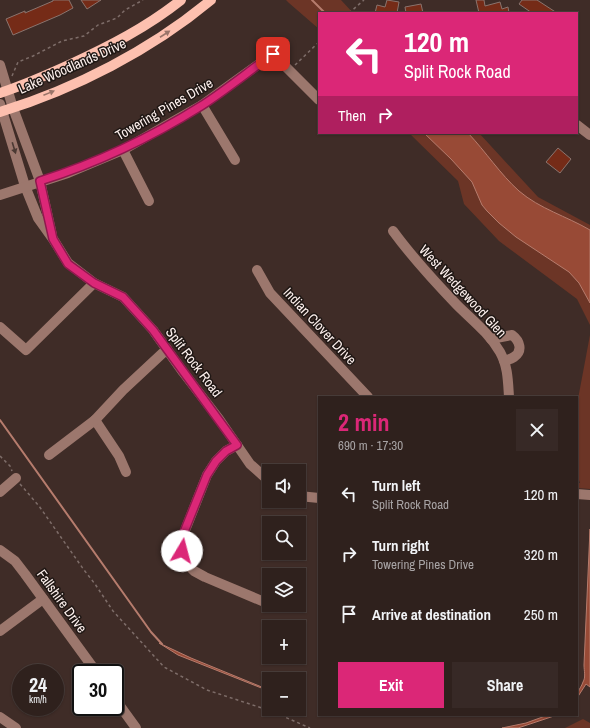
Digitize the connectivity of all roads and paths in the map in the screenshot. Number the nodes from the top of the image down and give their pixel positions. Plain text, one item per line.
1 (143, 0) edge
2 (181, 0) edge
3 (211, 0) edge
4 (364, 0) edge
5 (350, 12) edge
6 (318, 43) edge
7 (0, 65) edge
8 (290, 70) junction
9 (5, 88) edge
10 (318, 99) edge
11 (202, 105) junction
12 (13, 108) junction
13 (1, 109) edge
14 (578, 126) edge
15 (590, 135) edge
16 (123, 150) junction
17 (235, 160) dead end
18 (40, 181) junction
19 (25, 186) junction
20 (0, 195) edge
21 (149, 201) dead end
22 (393, 230) dead end
23 (53, 239) junction
24 (257, 270) dead end
25 (94, 283) junction
26 (0, 327) edge
27 (491, 339) junction
28 (166, 349) junction
29 (504, 361) junction
30 (367, 396) edge
31 (509, 396) edge
32 (95, 420) junction
33 (237, 445) junction
34 (0, 456) edge
35 (49, 456) dead end
36 (126, 472) dead end
37 (262, 475) edge
38 (16, 478) junction
39 (0, 492) edge
40 (578, 494) edge
41 (590, 495) edge
42 (306, 497) edge
43 (318, 498) edge
44 (0, 550) edge
45 (44, 599) junction
46 (262, 602) edge
47 (0, 631) edge
48 (91, 664) edge
49 (124, 711) edge
50 (0, 717) edge
51 (16, 728) edge
52 (136, 728) edge
53 (310, 728) edge

1 - 9 path
2 - 9 main road, Lake Woodlands Drive
12 -> 3 main road, Lake Woodlands Drive
4 - 5 path
6 - 8 path
7 - 9 street, Split Rock Road
8 - 10 street, Towering Pines Drive
8 - 11 street, Towering Pines Drive
9 - 12 street, Split Rock Road
11 - 16 street, Towering Pines Drive
11 - 17 street
12 - 13 main road, Lake Woodlands Drive
12 - 18 street, Split Rock Road
13 -> 19 street, Split Rock Road
14 - 15 street
16 - 18 street, Towering Pines Drive
16 - 21 street
18 - 19 street, Towering Pines Drive
18 - 23 street, Split Rock Road
19 - 20 street, Towering Pines Drive
19 - 23 street, Split Rock Road
22 - 27 street, West Wedgewood Glen
23 - 25 street, Split Rock Road
24 - 30 street, Indian Clover Drive
25 - 26 street
25 - 28 street, Split Rock Road
27 - 29 street, West Wedgewood Glen
27 - 29 street
28 - 32 street
28 - 33 street, Split Rock Road
29 - 31 street, West Wedgewood Glen
32 - 35 street
32 - 36 street
33 - 37 street, Split Rock Road
33 - 46 street
34 - 38 path
38 - 39 street
38 - 53 path
40 - 41 street
42 - 43 street
44 - 45 street, Fallshire Drive
45 - 47 street
45 - 48 street, Fallshire Drive
49 - 52 street
50 - 51 street

